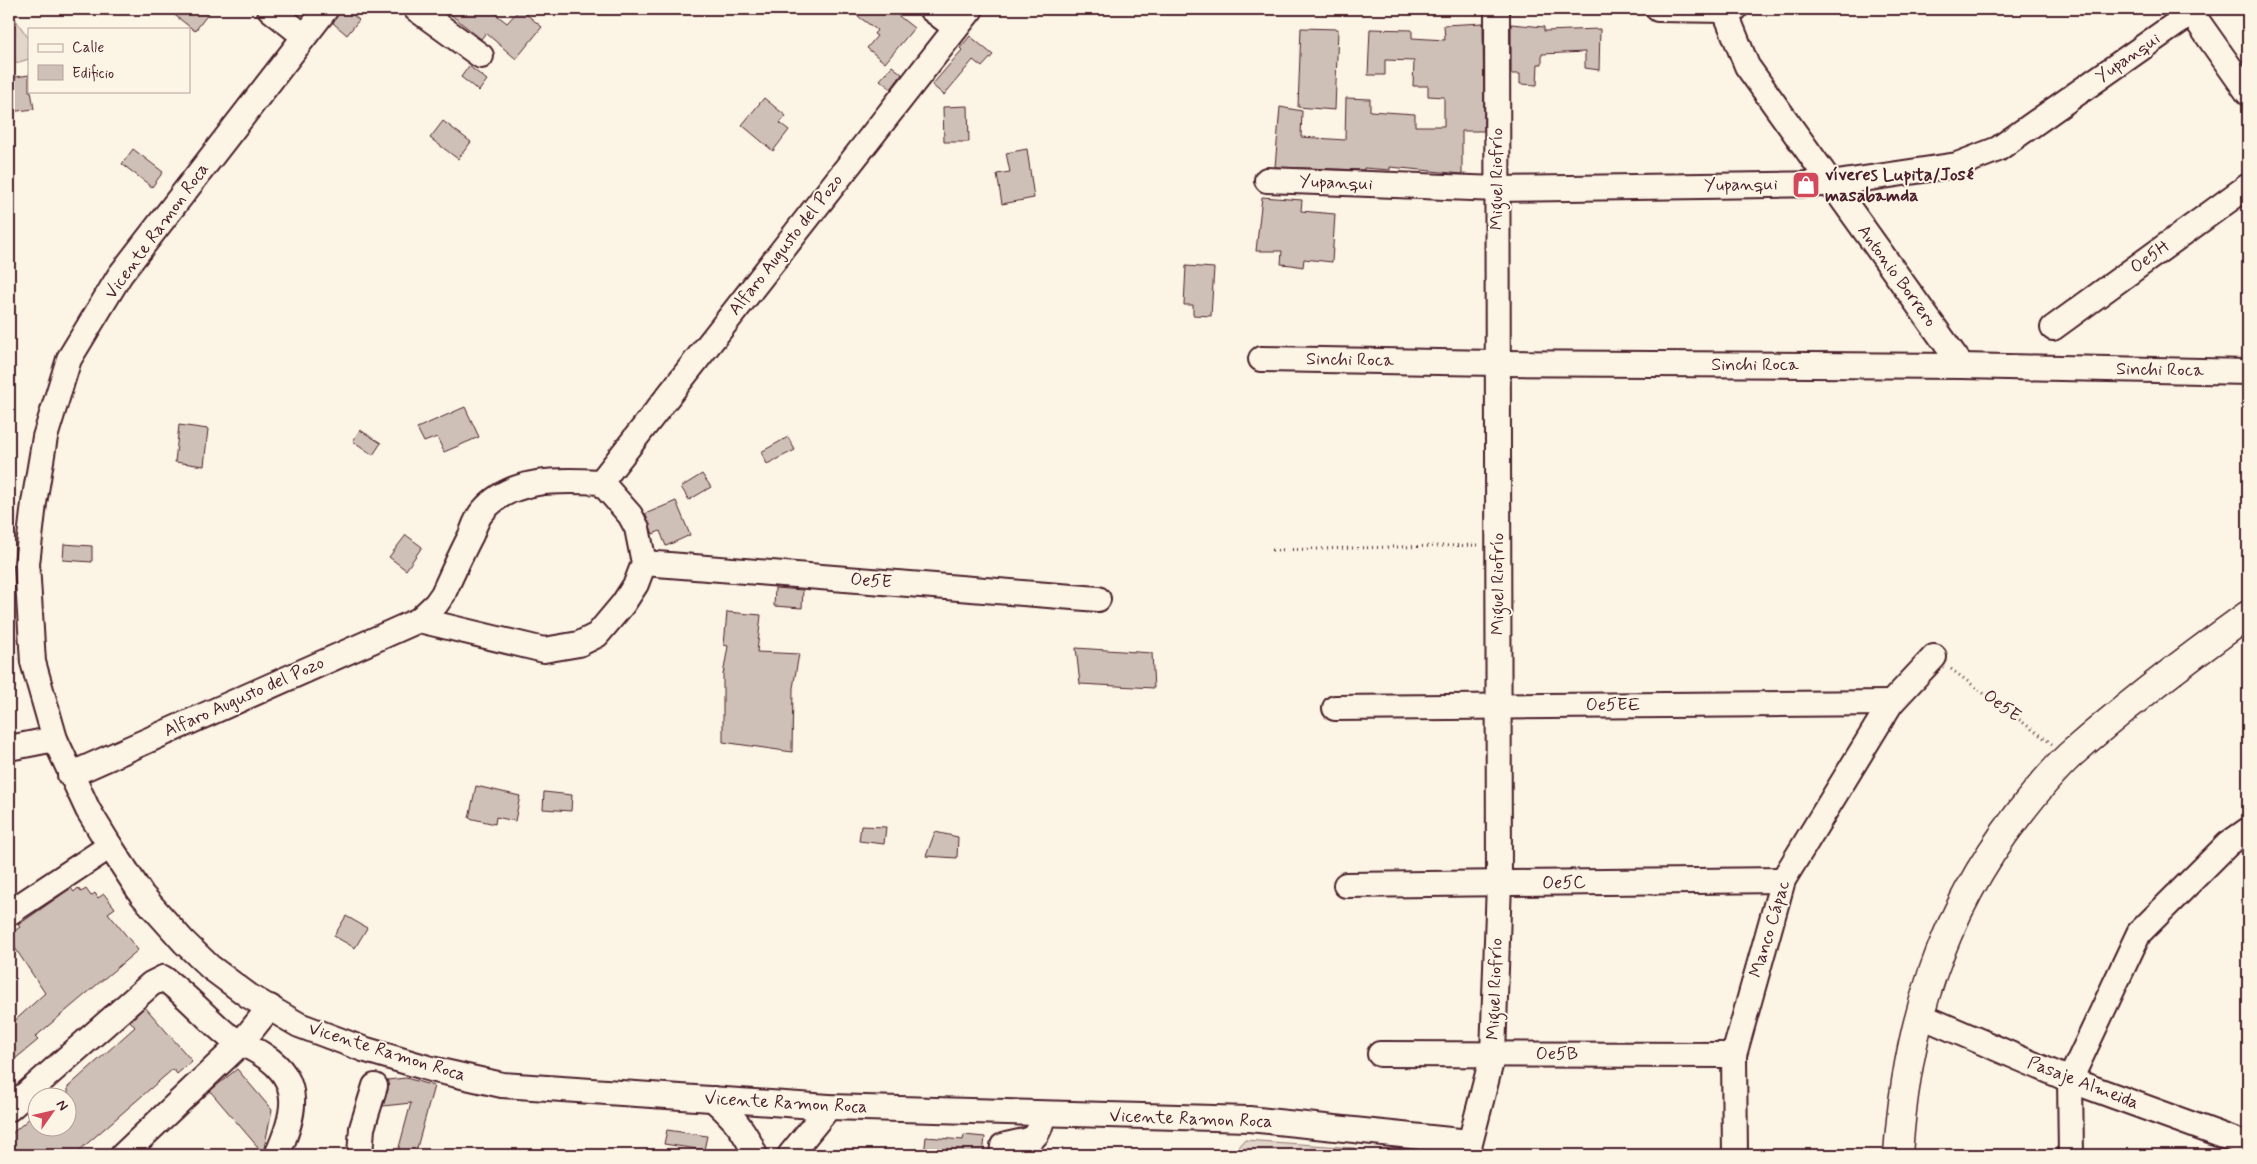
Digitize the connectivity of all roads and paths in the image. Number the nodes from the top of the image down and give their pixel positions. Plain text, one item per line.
1 (270, 9) edge
2 (326, 9) edge
3 (416, 9) edge
4 (931, 9) edge
5 (971, 9) edge
6 (1496, 9) edge
7 (1658, 9) edge
8 (1728, 9) edge
9 (2194, 11) edge
10 (956, 28) junction
11 (304, 36) junction
12 (481, 56) dead end
13 (2248, 93) edge
14 (1267, 180) dead end
15 (1830, 184) junction
16 (2248, 186) edge
17 (1497, 189) junction
18 (2053, 328) dead end
19 (1261, 359) dead end
20 (1497, 363) junction
21 (1962, 366) junction
22 (2248, 372) edge
23 (601, 482) junction
24 (1498, 544) junction
25 (1272, 550) dead end
26 (644, 563) junction
27 (1098, 599) dead end
28 (2248, 615) edge
29 (418, 620) junction
30 (1934, 657) joint
31 (1891, 703) junction
32 (1498, 706) junction
33 (1335, 708) dead end
34 (55, 740) junction
35 (9, 748) edge
36 (2069, 756) junction
37 (70, 775) junction
38 (2248, 830) edge
39 (110, 846) junction
40 (1782, 880) junction
41 (1499, 883) junction
42 (1346, 885) dead end
43 (9, 913) edge
44 (270, 1007) junction
45 (1919, 1015) junction
46 (241, 1044) junction
47 (1380, 1054) dead end
48 (1492, 1054) junction
49 (1734, 1055) junction
50 (2070, 1080) junction
51 (375, 1086) dead end
52 (713, 1100) junction
53 (829, 1107) junction
54 (9, 1109) edge
55 (1043, 1114) junction
56 (2248, 1145) edge
57 (1468, 1149) edge
58 (123, 1155) edge
59 (277, 1155) edge
60 (360, 1155) edge
61 (756, 1155) edge
62 (790, 1155) edge
63 (1002, 1155) edge
64 (1734, 1155) edge
65 (1898, 1155) edge
66 (2070, 1155) edge

1 - 11 street
2 - 11 street, Vicente Ramon Roca
3 - 12 street
4 - 10 street
5 - 10 street, Alfaro Augusto del Pozo
6 - 17 street, Miguel Riofrío
7 - 8 street
8 - 15 street, Antonio Borrero
9 - 13 street
9 - 15 street, Yupanqui
10 - 23 street, Alfaro Augusto del Pozo
11 - 34 street, Vicente Ramon Roca
14 - 17 street, Yupanqui
15 - 17 street, Yupanqui
15 - 21 street, Antonio Borrero
16 - 18 street, Oe5H
17 - 20 street, Miguel Riofrío
19 - 20 street, Sinchi Roca
20 - 21 street, Sinchi Roca
20 - 24 street, Miguel Riofrío
21 - 22 street, Sinchi Roca
23 - 26 street
23 - 29 street, Alfaro Augusto del Pozo
24 - 25 path
24 - 32 street, Miguel Riofrío
26 - 27 street, Oe5E
26 - 29 street
28 - 36 main road
29 - 37 street, Alfaro Augusto del Pozo
30 - 31 street, Manco Cápac
30 - 36 path, Oe5E
31 - 32 street, Oe5EE
31 - 40 street, Manco Cápac
32 - 33 street, Oe5EE
32 - 41 street, Miguel Riofrío
34 - 35 street
34 - 37 street, Vicente Ramon Roca
36 - 45 main road
37 - 39 street, Vicente Ramon Roca
38 - 50 street
39 - 43 street
39 - 44 street, Vicente Ramon Roca
40 - 41 street, Oe5C
40 - 49 street, Manco Cápac
41 - 42 street, Oe5C
41 - 48 street, Miguel Riofrío
44 - 46 street
44 - 52 street, Vicente Ramon Roca
45 - 50 street, Pasaje Almeida
45 - 65 main road
46 - 54 street
46 - 58 street
46 - 59 street
47 - 48 street, Oe5B
48 - 49 street, Oe5B
48 - 57 street, Miguel Riofrío
49 - 64 street, Manco Cápac
50 - 56 street, Pasaje Almeida
50 - 66 street
51 - 60 street
52 - 53 street, Vicente Ramon Roca
52 - 61 street
53 - 55 street, Vicente Ramon Roca
53 - 62 street
55 - 57 street, Vicente Ramon Roca
55 - 63 street

